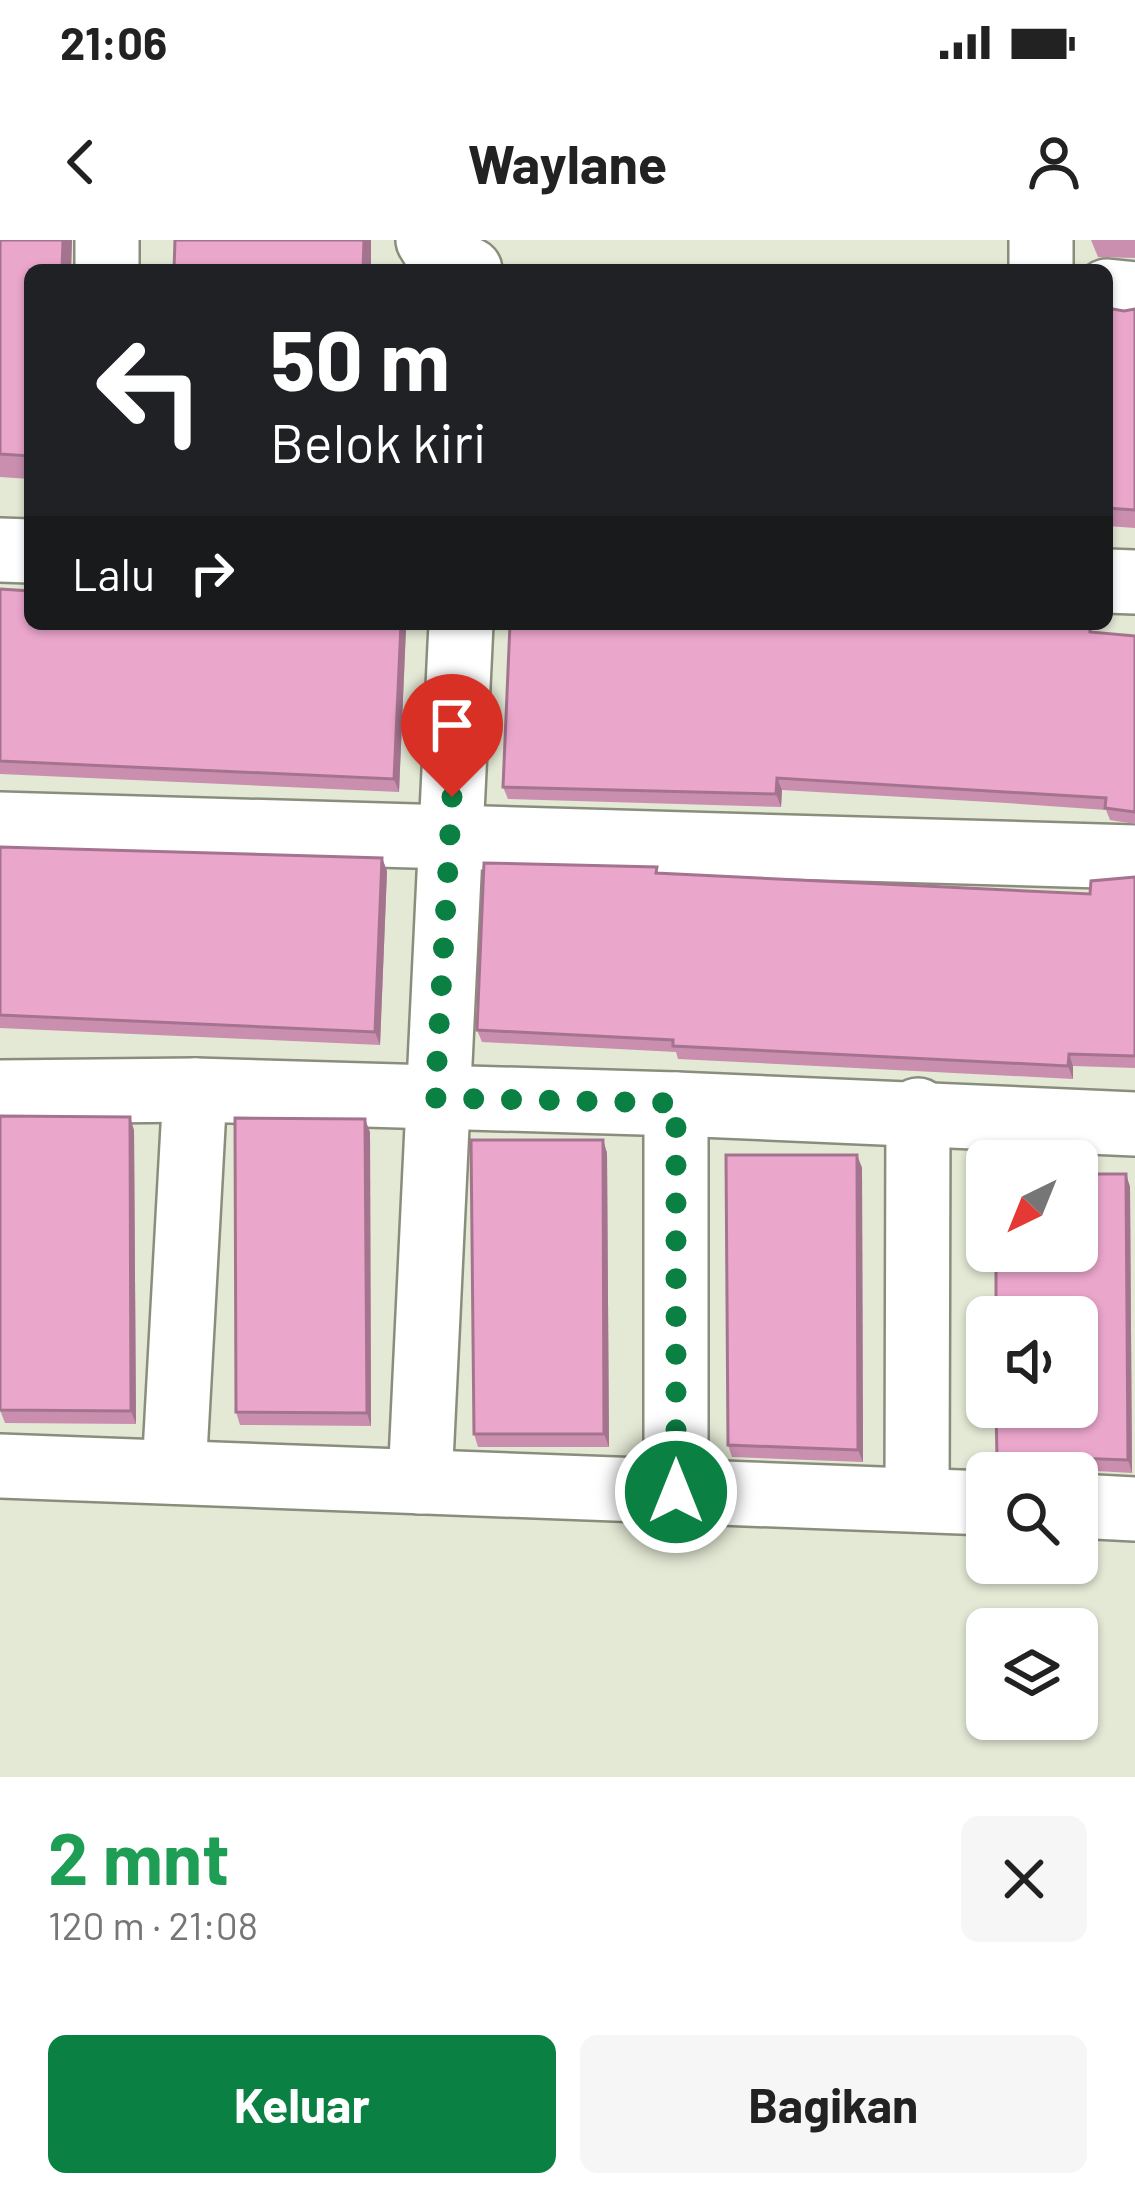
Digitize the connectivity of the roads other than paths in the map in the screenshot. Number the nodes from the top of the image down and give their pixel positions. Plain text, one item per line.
1 (428, 240) edge
2 (457, 264) edge
3 (460, 630) edge
4 (0, 824) edge
5 (450, 840) junction
6 (1135, 857) edge
7 (195, 1090) junction
8 (0, 1093) edge
9 (435, 1098) junction
10 (676, 1103) junction
11 (918, 1110) junction
12 (1135, 1124) edge
13 (0, 1466) edge
14 (174, 1472) junction
15 (420, 1482) junction
16 (676, 1492) junction
17 (917, 1500) junction
18 (966, 1502) edge
19 (1098, 1507) edge
20 (1135, 1509) edge

1 - 2 street
3 - 5 street
4 - 5 street
5 - 6 street
5 - 9 street
7 - 8 street
7 - 9 street
7 - 14 street
9 - 10 street
9 - 15 street
10 - 11 street
10 - 16 street
11 - 12 street
11 - 17 street
13 - 14 street
14 - 15 street
15 - 16 street
16 - 17 street
17 - 18 street
19 - 20 street

